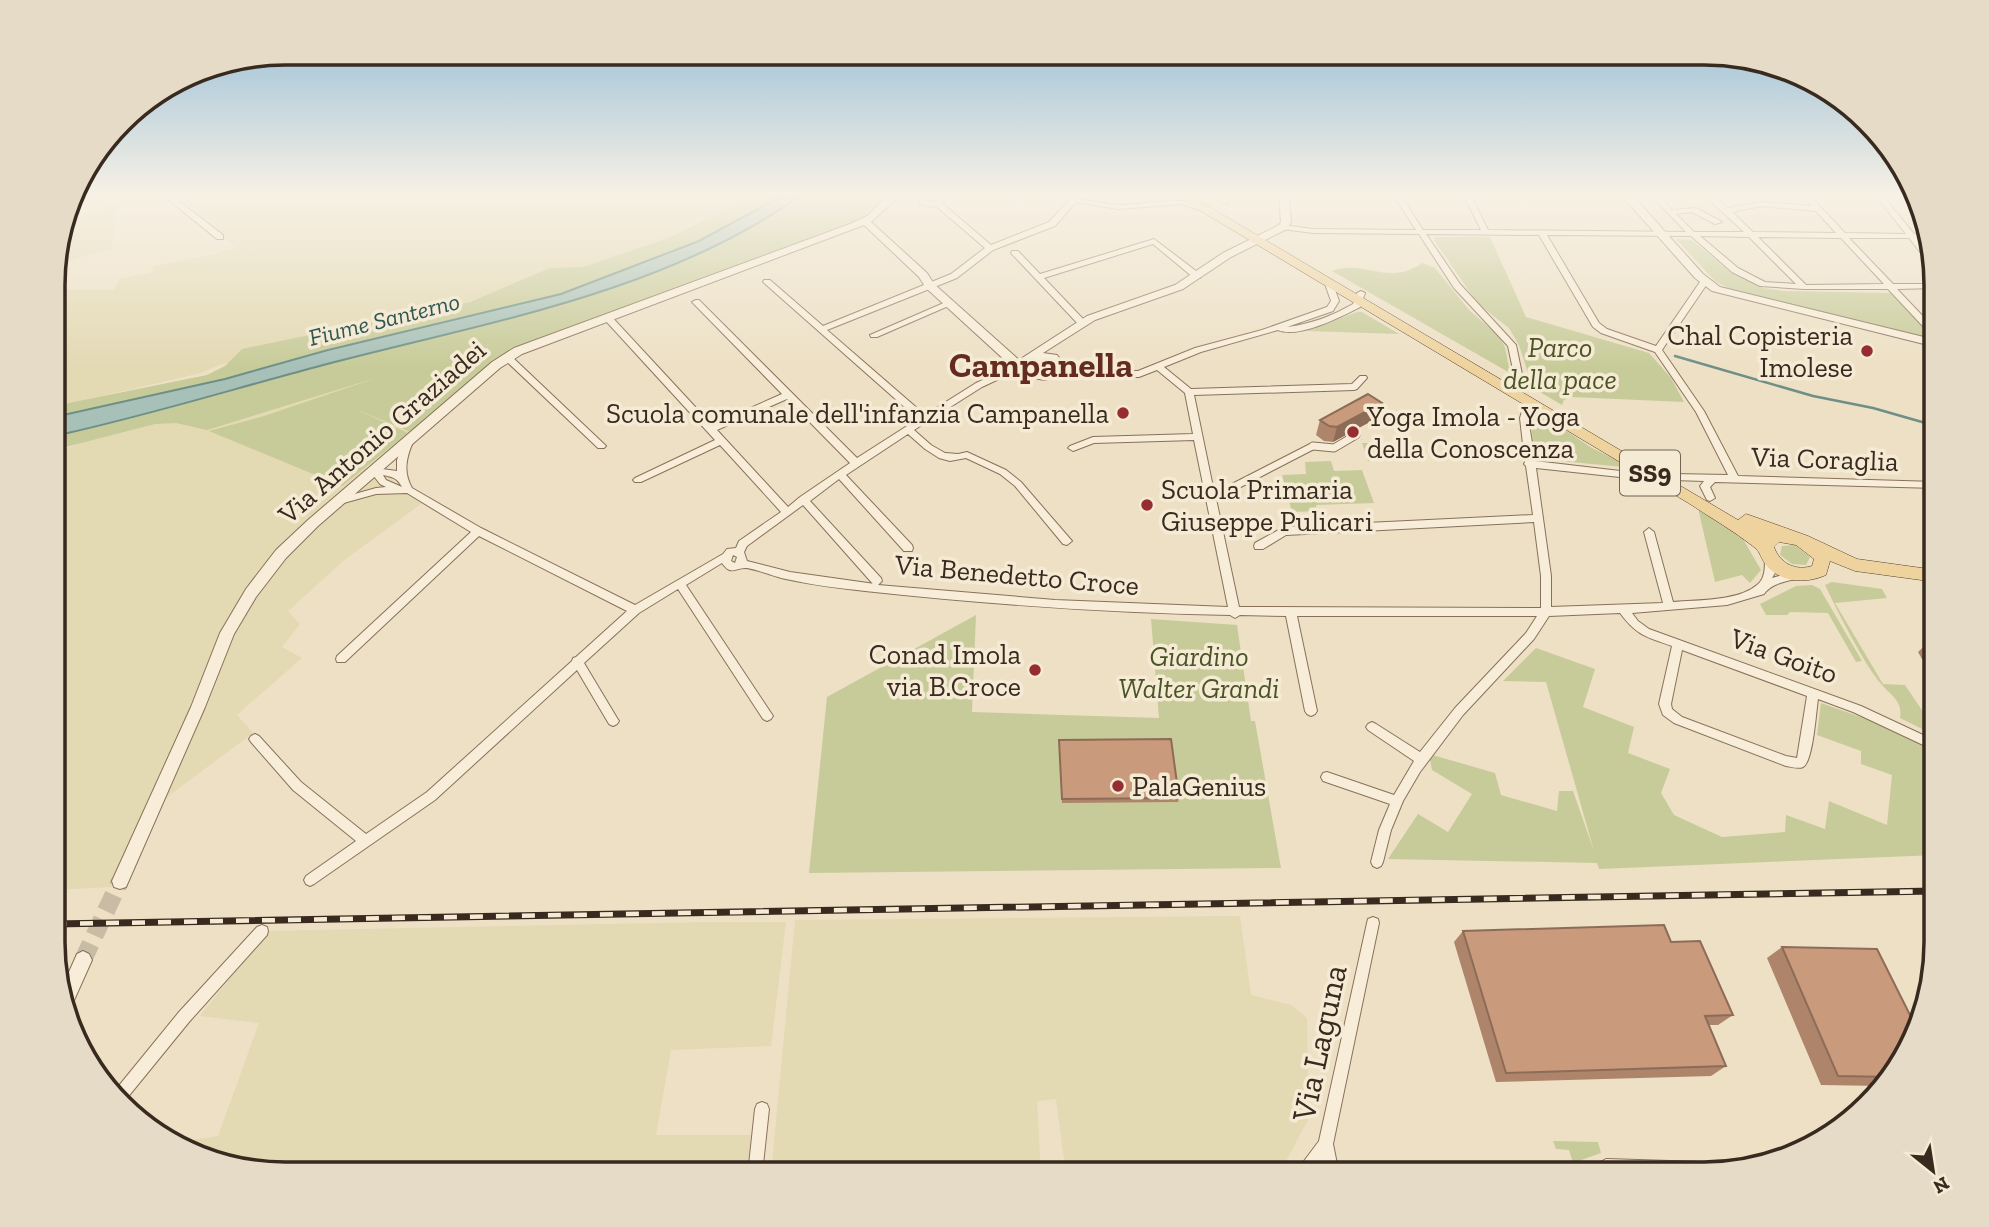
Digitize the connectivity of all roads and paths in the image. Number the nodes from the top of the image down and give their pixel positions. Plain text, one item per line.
1 (778, 253) edge
2 (900, 253) edge
3 (984, 253) edge
4 (1015, 253) dead end
5 (1116, 253) edge
6 (1169, 253) edge
7 (1236, 253) edge
8 (1284, 253) edge
9 (1284, 253) edge
10 (1434, 253) edge
11 (1554, 253) edge
12 (1679, 253) edge
13 (1717, 253) edge
14 (1770, 253) edge
15 (1860, 253) edge
16 (1197, 276) junction
17 (1040, 278) junction
18 (1328, 281) junction
19 (1704, 281) junction
20 (767, 282) dead end
21 (930, 286) junction
22 (1892, 286) junction
23 (1924, 286) edge
24 (1804, 287) junction
25 (1359, 300) junction
26 (696, 302) dead end
27 (949, 304) junction
28 (607, 317) junction
29 (1924, 322) edge
30 (1082, 323) junction
31 (821, 330) junction
32 (1265, 332) junction
33 (874, 335) dead end
34 (1056, 340) junction
35 (1924, 341) edge
36 (1658, 350) junction
37 (507, 357) junction
38 (1024, 362) junction
39 (1055, 365) junction
40 (1159, 367) junction
41 (1031, 374) junction
42 (995, 378) junction
43 (1363, 378) dead end
44 (1516, 385) junction
45 (1189, 392) junction
46 (788, 395) junction
47 (1534, 404) junction
48 (924, 419) junction
49 (712, 429) junction
50 (908, 429) junction
51 (1356, 435) dead end
52 (1198, 437) junction
53 (722, 440) junction
54 (408, 442) junction
55 (601, 446) dead end
56 (1313, 446) joint
57 (1073, 448) dead end
58 (856, 463) junction
59 (1529, 464) junction
60 (375, 471) junction
61 (839, 474) junction
62 (1629, 475) dead end
63 (1673, 477) junction
64 (1713, 478) junction
65 (1735, 479) junction
66 (638, 480) dead end
67 (1924, 485) edge
68 (404, 486) junction
69 (1209, 491) junction
70 (1710, 498) junction
71 (803, 499) junction
72 (341, 501) junction
73 (786, 511) junction
74 (1537, 518) junction
75 (478, 531) junction
76 (1649, 532) dead end
77 (1781, 535) junction
78 (1067, 541) dead end
79 (1259, 546) dead end
80 (908, 548) dead end
81 (1814, 548) junction
82 (1767, 552) junction
83 (740, 557) junction
84 (1820, 570) junction
85 (1799, 574) junction
86 (1924, 574) edge
87 (877, 581) dead end
88 (1924, 584) edge
89 (681, 585) junction
90 (1760, 591) junction
91 (1669, 605) junction
92 (1622, 608) junction
93 (635, 610) junction
94 (1546, 611) junction
95 (1292, 613) junction
96 (1235, 614) junction
97 (1678, 644) junction
98 (341, 659) dead end
99 (577, 662) junction
100 (1813, 693) junction
101 (1311, 711) dead end
102 (767, 716) dead end
103 (613, 720) dead end
104 (1372, 727) dead end
105 (256, 739) dead end
106 (1924, 740) edge
107 (1421, 759) junction
108 (1327, 777) dead end
109 (1396, 801) junction
110 (365, 841) junction
111 (1377, 862) dead end
112 (310, 880) dead end
113 (120, 881) tunnel mouth
114 (1373, 923) dead end
115 (262, 931) dead end
116 (83, 960) tunnel mouth
117 (70, 989) edge
118 (123, 1092) edge
119 (762, 1108) dead end
120 (1326, 1144) junction
121 (756, 1162) edge
122 (1312, 1162) edge
123 (1330, 1162) edge

1 - 28 street, Via Antonio Graziadei
2 - 21 street
3 - 21 street
4 - 17 street
5 - 17 street
6 - 16 street
7 - 16 street
8 - 18 main road, SS9
9 - 25 main road, SS9
10 - 44 street
11 - 36 street
12 - 19 street
13 - 24 street
14 - 24 street
15 - 22 street
16 - 30 street
17 - 30 street
18 - 25 main road, SS9
18 - 32 street
19 - 35 street
19 - 36 street
20 - 31 street
21 - 27 street
21 - 31 street
22 - 23 street
22 - 24 street
22 - 29 street
25 - 32 street
25 - 44 main road, SS9
25 - 47 main road, SS9
26 - 46 street
27 - 33 street
27 - 38 street
28 - 37 street, Via Antonio Graziadei
28 - 49 street
30 - 34 street
31 - 48 street
32 - 40 street
34 - 38 street
34 - 39 street
36 - 65 street
37 - 54 street, Via Antonio Graziadei
37 - 55 street
38 - 39 street
38 - 41 street
38 - 42 street
39 - 40 street
39 - 41 street
40 - 45 street
41 - 42 street
42 - 48 street
43 - 45 street
44 - 63 main road, SS9
45 - 52 street
46 - 49 street
46 - 58 street
47 - 59 street
47 - 82 main road, SS9
48 - 50 street
49 - 53 street
50 - 58 street
50 - 78 street
51 - 56 street
52 - 57 street
52 - 69 street
53 - 66 street
53 - 73 street
54 - 60 street, Via Antonio Graziadei
54 - 68 street
56 - 69 street
58 - 61 street
59 - 62 street
59 - 74 street
60 - 68 street
60 - 72 street, Via Antonio Graziadei
61 - 71 street
61 - 80 street
63 - 64 street, Via Coraglia
63 - 70 main road, SS9
64 - 65 street, Via Coraglia
64 - 70 street, Via Coraglia
65 - 67 street, Via Coraglia
68 - 72 street
68 - 75 street
69 - 96 street
70 - 77 main road, SS9
71 - 73 street
71 - 87 street
72 - 113 street, Via Antonio Graziadei
73 - 83 street
74 - 79 street
74 - 94 street
75 - 93 street
75 - 98 street
76 - 91 street
77 - 81 main road
77 - 82 main road
81 - 84 main road
81 - 86 main road
82 - 85 main road
82 - 90 street
83 - 89 street
83 - 96 street, Via Benedetto Croce
84 - 85 main road
84 - 88 main road
85 - 90 street, Via Benedetto Croce
89 - 93 street
89 - 102 street
90 - 91 street, Via Benedetto Croce
91 - 92 street, Via Benedetto Croce
92 - 94 street, Via Benedetto Croce
92 - 97 street, Via Goito
93 - 99 street
94 - 95 street, Via Benedetto Croce
94 - 107 street
95 - 96 street, Via Benedetto Croce
95 - 101 street
97 - 100 street, Via Goito
97 - 100 street
99 - 103 street
99 - 110 street
100 - 106 street, Via Goito
104 - 107 street
105 - 110 street
107 - 109 street
108 - 109 street
109 - 111 street
110 - 112 street
114 - 120 street, Via Laguna
115 - 118 street
116 - 117 street
119 - 121 street
120 - 122 street
120 - 123 street, Via Laguna

